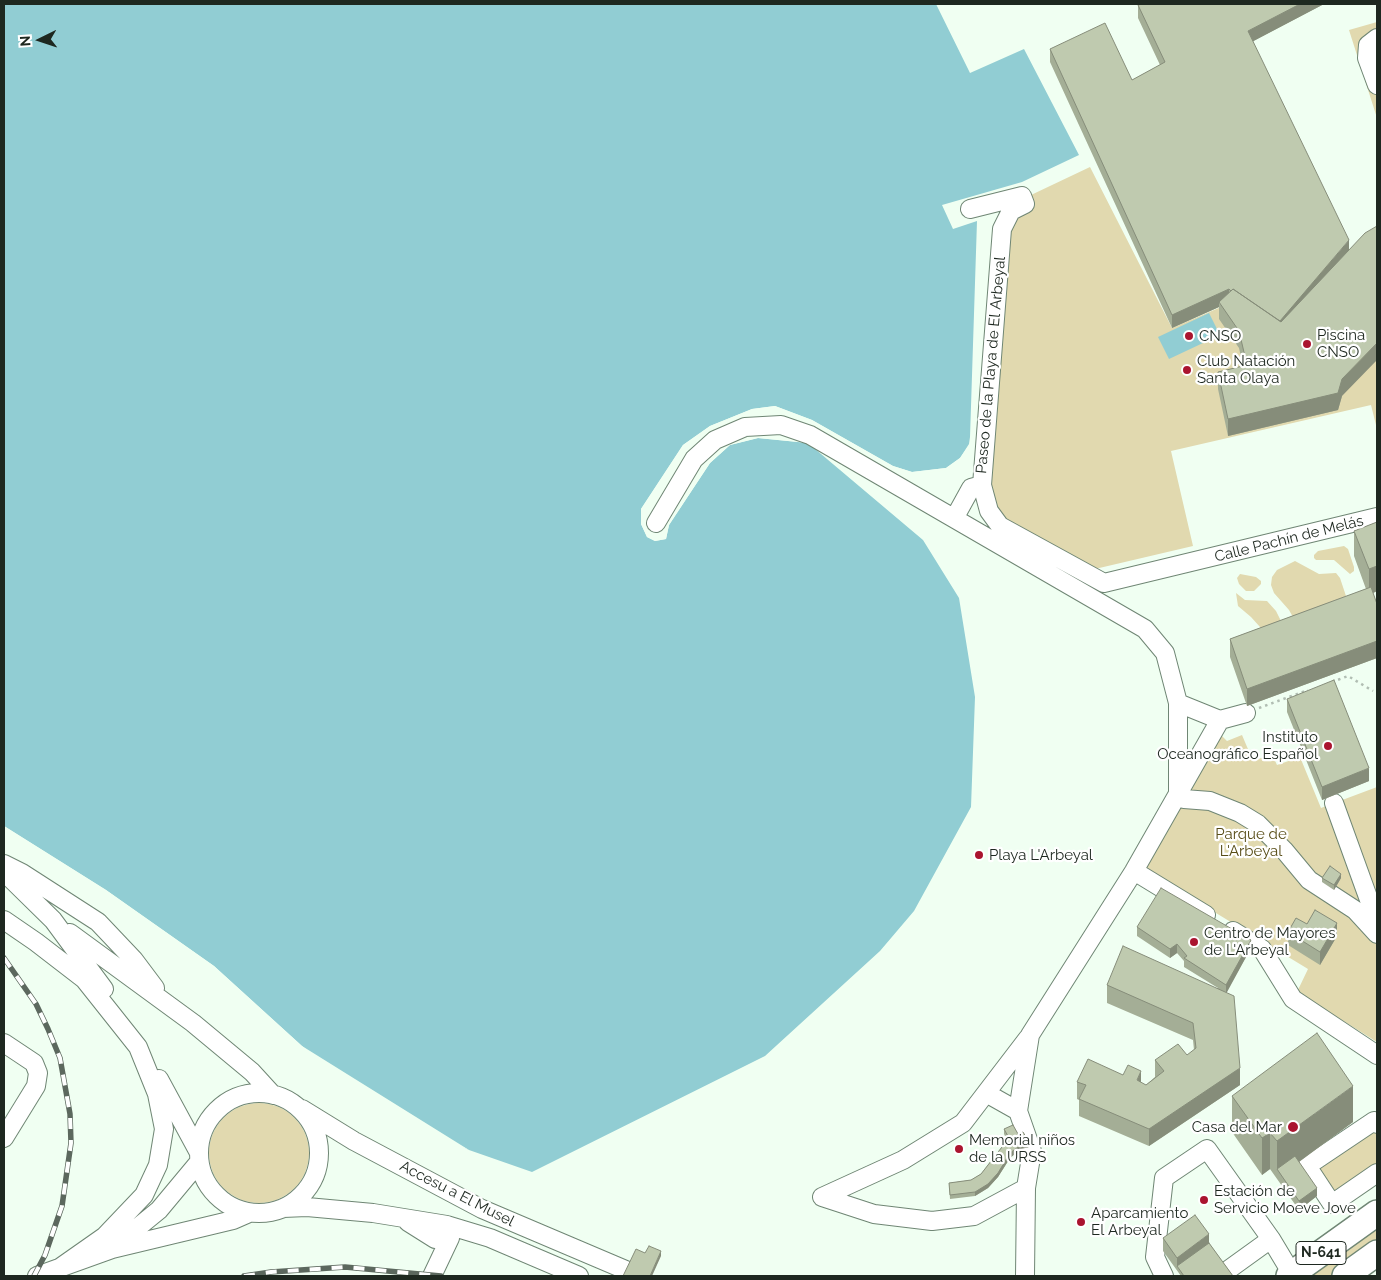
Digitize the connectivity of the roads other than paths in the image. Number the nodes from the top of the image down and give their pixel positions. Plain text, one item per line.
1 (1377, 38) edge
2 (1377, 85) edge
3 (970, 209) dead end
4 (982, 485) junction
5 (955, 517) junction
6 (1377, 518) edge
7 (656, 523) dead end
8 (1104, 584) junction
9 (1094, 599) junction
10 (1178, 703) junction
11 (1246, 712) road end
12 (1220, 720) junction
13 (1178, 795) junction
14 (1334, 803) dead end
15 (4, 864) edge
16 (1134, 871) junction
17 (4, 872) edge
18 (4, 889) edge
19 (4, 920) edge
20 (53, 920) junction
21 (1377, 922) edge
22 (1377, 934) edge
23 (166, 1003) junction
24 (1030, 1035) junction
25 (4, 1042) edge
26 (138, 1046) junction
27 (1375, 1060) edge
28 (986, 1093) junction
29 (273, 1094) junction
30 (294, 1104) junction
31 (1018, 1111) junction
32 (1376, 1122) edge
33 (4, 1138) edge
34 (199, 1156) junction
35 (1377, 1173) edge
36 (1026, 1188) junction
37 (282, 1208) junction
38 (249, 1213) junction
39 (1377, 1213) edge
40 (396, 1217) junction
41 (447, 1225) junction
42 (435, 1239) junction
43 (1272, 1240) junction
44 (112, 1249) junction
45 (1377, 1252) edge
46 (58, 1269) junction
47 (434, 1270) edge
48 (1228, 1270) edge
49 (628, 1271) edge
50 (1290, 1275) edge
51 (37, 1276) edge
52 (579, 1276) edge
53 (1025, 1276) edge
54 (1164, 1276) edge
55 (1345, 1276) edge

1 - 2 street
3 - 4 street, Paseo de la Playa de El Arbeyal
4 - 5 street
4 - 8 street, Paseo de la Playa de El Arbeyal
5 - 7 street
5 - 9 street
6 - 8 street, Calle Pachín de Melás
8 - 9 street
9 - 10 street
10 - 12 street
10 - 13 street
11 - 12 street
12 - 13 street
13 - 16 street
13 - 22 street
14 - 21 street
15 - 23 street
16 - 24 street
16 - 27 street
17 - 20 street
18 - 20 street
19 - 26 street
20 - 23 street
20 - 26 street
23 - 29 street
24 - 28 street
24 - 31 street
25 - 33 street
26 - 34 street
26 - 46 street
28 - 31 street
28 - 36 street
29 - 30 street, Accesu a El Musel
29 - 34 street, Accesu a El Musel
30 - 37 street, Accesu a El Musel
30 - 49 street, Accesu a El Musel
31 - 36 street
32 - 35 street
34 - 38 street, Accesu a El Musel
34 - 44 street
36 - 53 street
37 - 38 street, Accesu a El Musel
37 - 40 street, Accesu a El Musel
38 - 44 street
39 - 50 highway, N-641
40 - 41 street, Accesu a El Musel
40 - 42 street
41 - 42 street
41 - 47 street
41 - 52 street, Accesu a El Musel
42 - 47 street
43 - 48 street
43 - 50 street
43 - 54 street
44 - 46 street
45 - 55 highway, N-641
46 - 51 street

